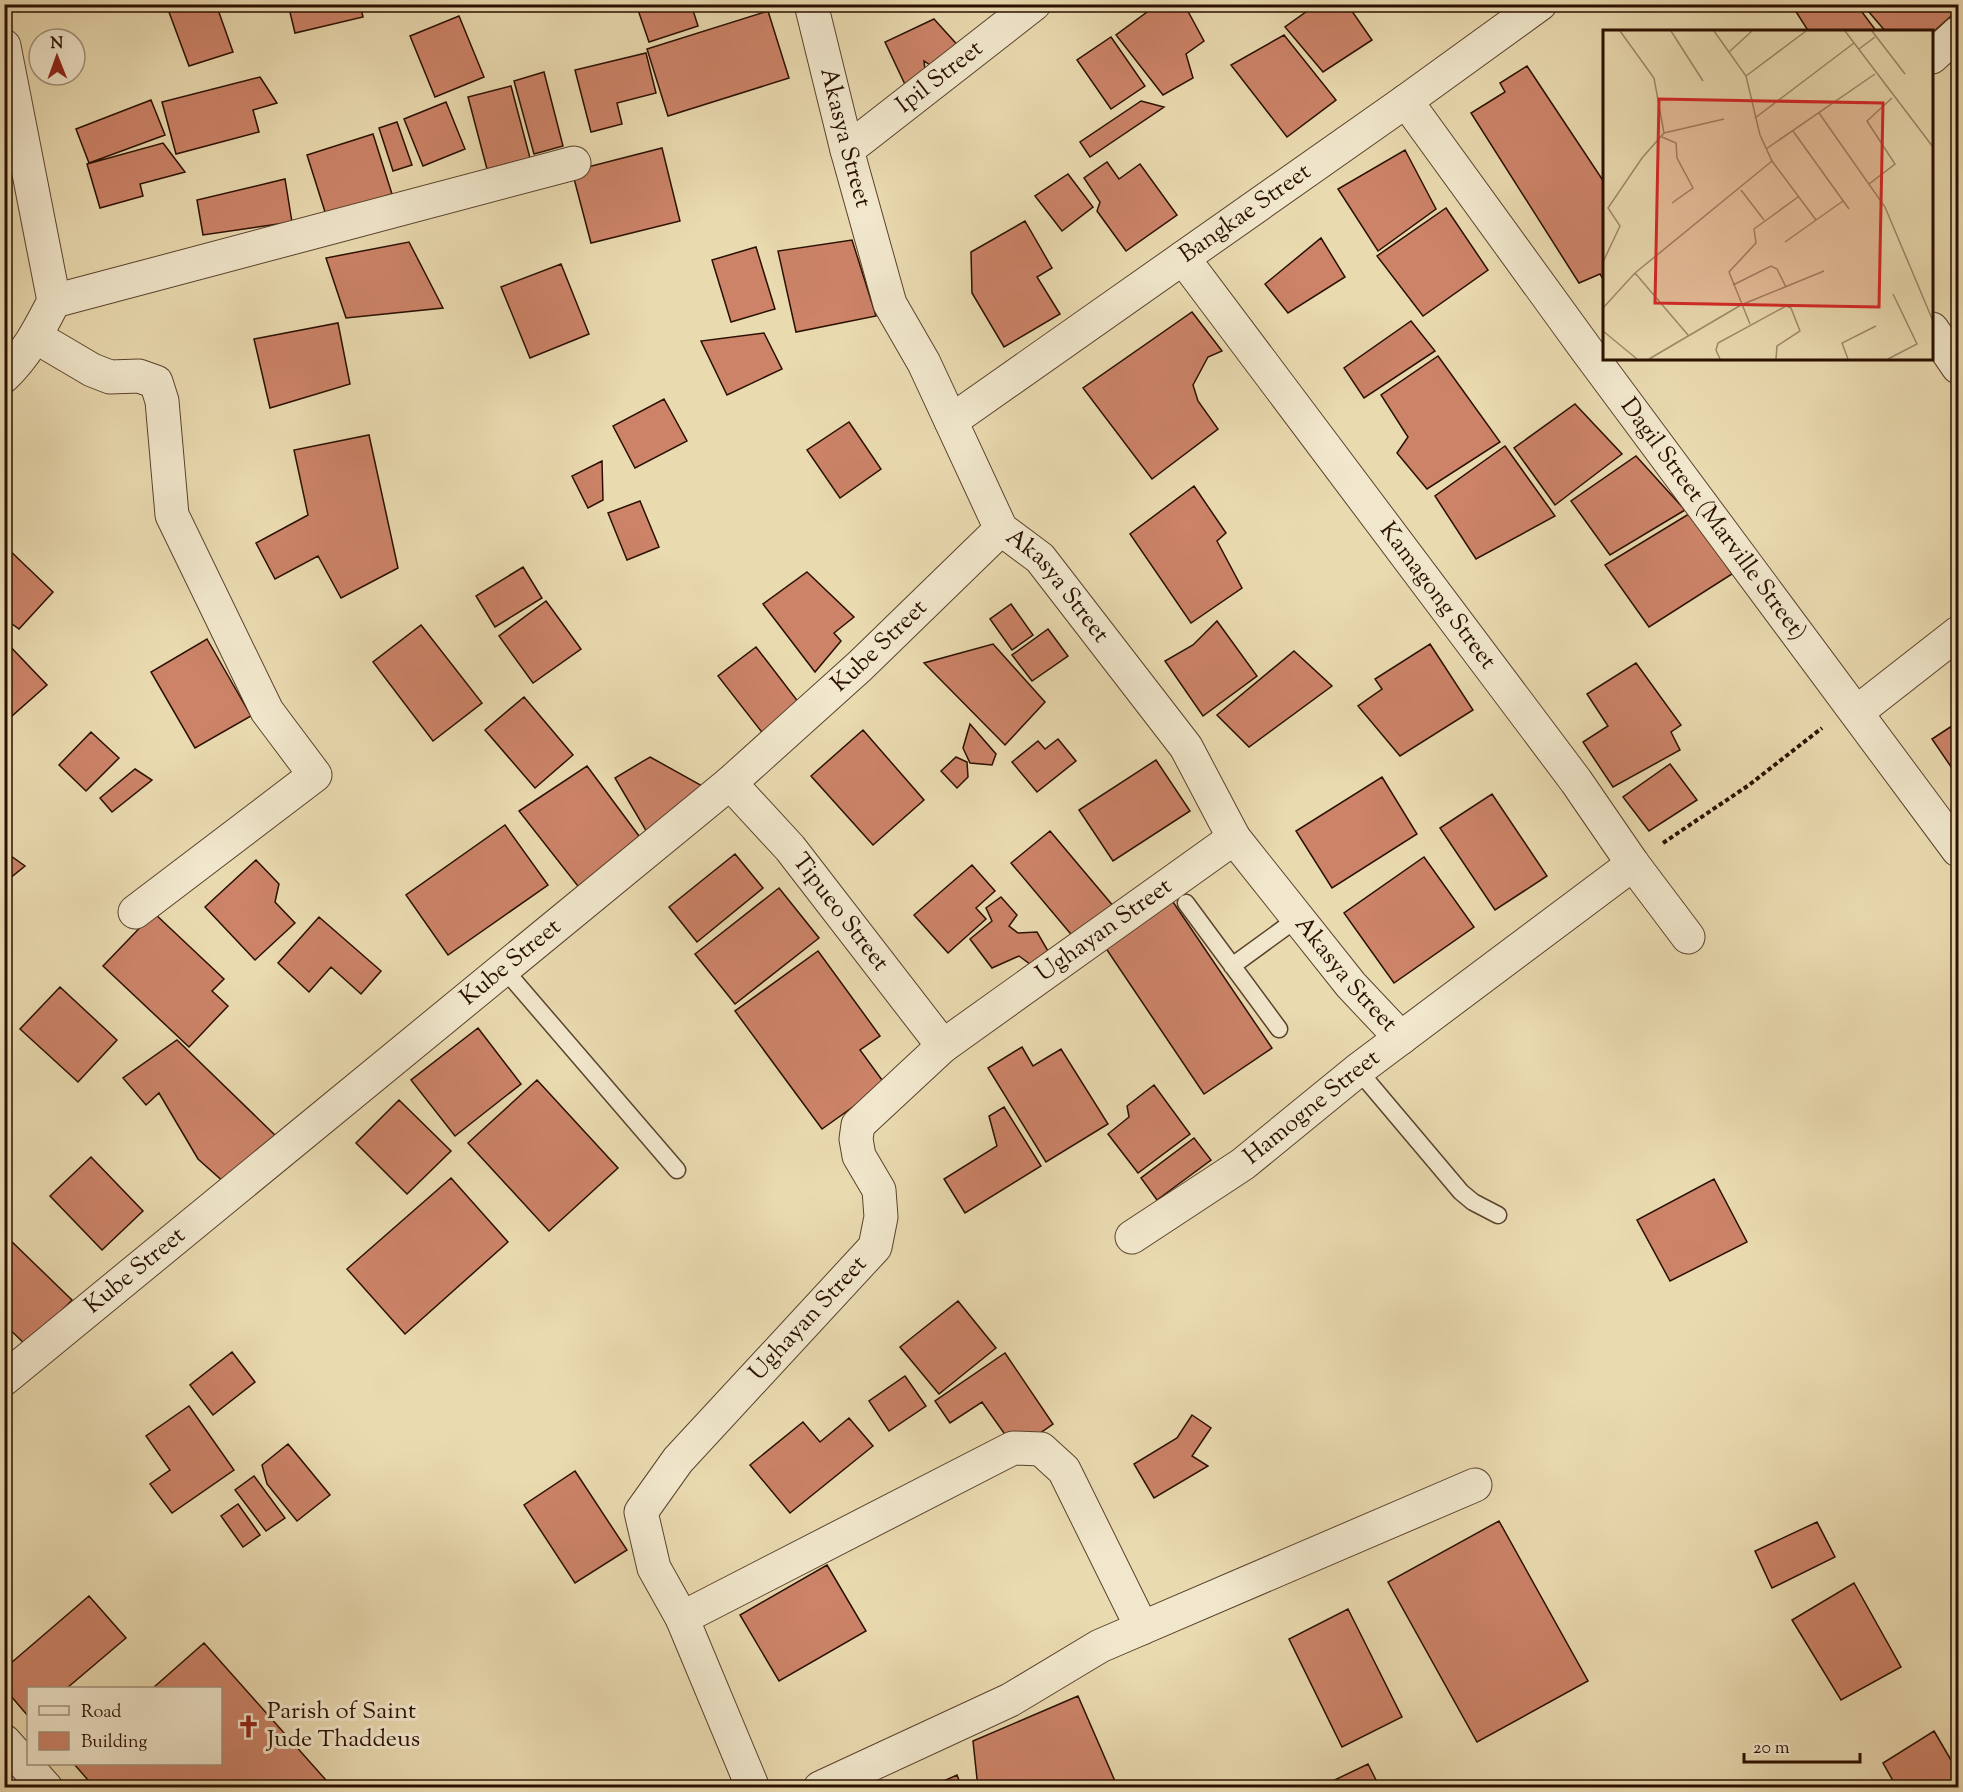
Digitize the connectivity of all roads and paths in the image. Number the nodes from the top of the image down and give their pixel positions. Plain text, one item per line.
1 (811, 4) edge
2 (1034, 4) edge
3 (1540, 4) edge
4 (1959, 33) edge
5 (4, 46) edge
6 (1933, 56) edge
7 (1406, 102) junction
8 (847, 150) junction
9 (574, 164) dead end
10 (1183, 258) junction
11 (54, 301) junction
12 (1933, 330) edge
13 (36, 338) junction
14 (1959, 366) edge
15 (4, 376) edge
16 (951, 421) junction
17 (1001, 530) junction
18 (1959, 633) edge
19 (1854, 708) junction
20 (730, 783) junction
21 (1234, 838) junction
22 (1959, 850) edge
23 (1633, 864) junction
24 (1186, 903) dead end
25 (135, 912) dead end
26 (1298, 918) junction
27 (1688, 937) dead end
28 (1232, 966) junction
29 (504, 969) junction
30 (1280, 1029) dead end
31 (1401, 1038) junction
32 (943, 1046) junction
33 (1358, 1070) junction
34 (677, 1170) dead end
35 (1498, 1215) dead end
36 (1132, 1237) dead end
37 (4, 1379) edge
38 (1475, 1485) dead end
39 (682, 1618) junction
40 (1142, 1628) junction
41 (4, 1741) edge
42 (45, 1788) edge
43 (753, 1788) edge
44 (820, 1788) edge

1 - 8 street, Akasya Street
2 - 8 street, Ipil Street
3 - 7 street, Bangkae Street
4 - 6 street
5 - 11 street
7 - 10 street, Bangkae Street
7 - 19 street, Dagil Street (Marville Street)
8 - 16 street, Akasya Street
9 - 11 street
10 - 16 street, Bangkae Street
10 - 23 street, Kamagong Street
11 - 13 street
12 - 14 street
13 - 15 street
13 - 25 street
16 - 17 street, Akasya Street
17 - 20 street, Kube Street
17 - 21 street, Akasya Street
18 - 19 street
19 - 22 street, Dagil Street (Marville Street)
19 - 23 path
20 - 29 street, Kube Street
20 - 32 street, Tipueo Street
21 - 26 street, Akasya Street
21 - 32 street, Ughayan Street
23 - 27 street, Kamagong Street
23 - 31 street, Hamogne Street
24 - 28 lane
26 - 28 lane
26 - 31 street, Akasya Street
28 - 30 lane
29 - 34 lane
29 - 37 street, Kube Street
31 - 33 street, Hamogne Street
32 - 39 street, Ughayan Street
33 - 35 lane
33 - 36 street, Hamogne Street
38 - 40 street
39 - 40 street
39 - 43 street, Ughayan Street
40 - 44 street
41 - 42 street

